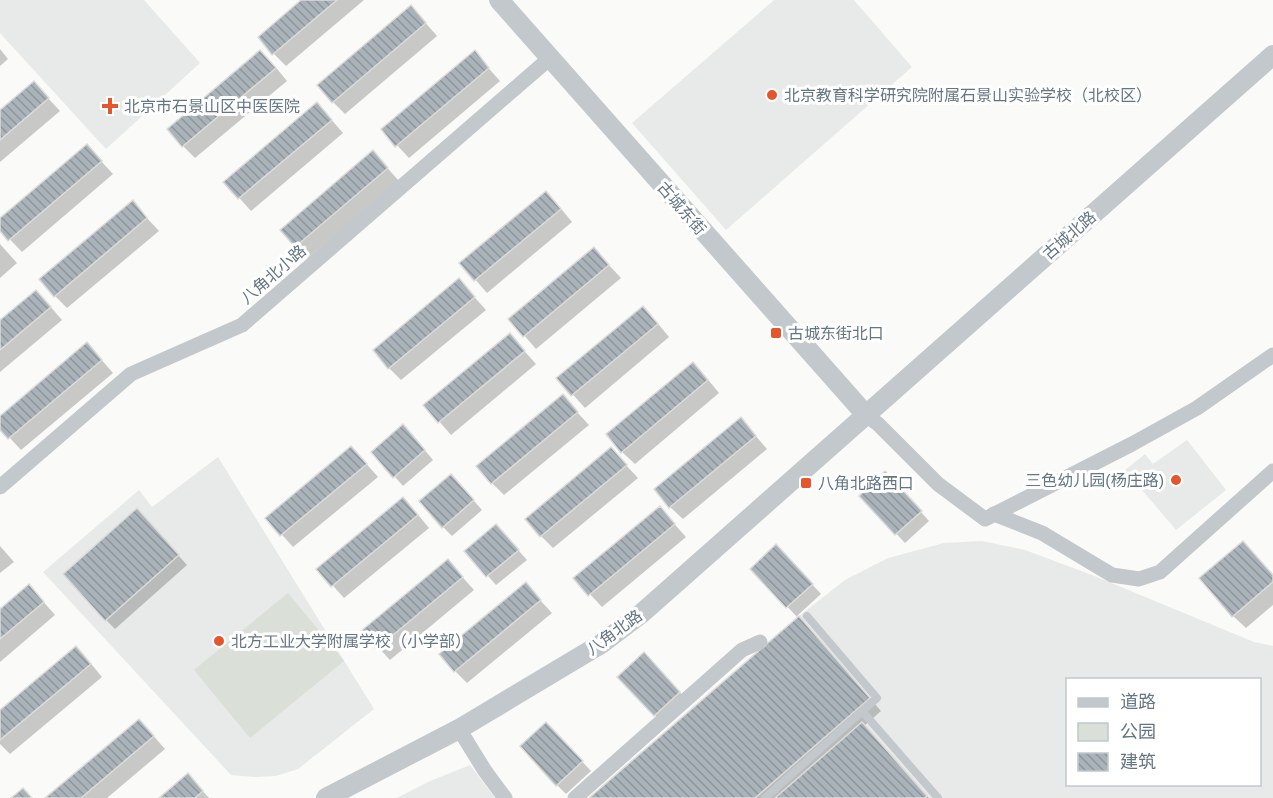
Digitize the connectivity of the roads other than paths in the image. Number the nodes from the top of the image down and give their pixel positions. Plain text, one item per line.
1 (499, 0) edge
2 (1273, 56) edge
3 (550, 58) junction
4 (1273, 355) edge
5 (866, 415) junction
6 (1273, 471) edge
7 (0, 487) edge
8 (994, 514) junction
9 (807, 616) dead end
10 (760, 642) dead end
11 (862, 711) junction
12 (459, 729) junction
13 (326, 798) edge
14 (505, 798) edge
15 (575, 798) edge
16 (765, 798) edge
17 (938, 798) edge

1 - 3 street, 古城东街
2 - 5 street, 古城北路
3 - 5 street, 古城东街
3 - 7 street, 八角北小路
4 - 8 street
5 - 8 street
5 - 12 street, 八角北路
6 - 8 street
9 - 11 lane
10 - 15 street
11 - 16 lane
11 - 17 lane
12 - 13 street, 八角北路
12 - 14 street

